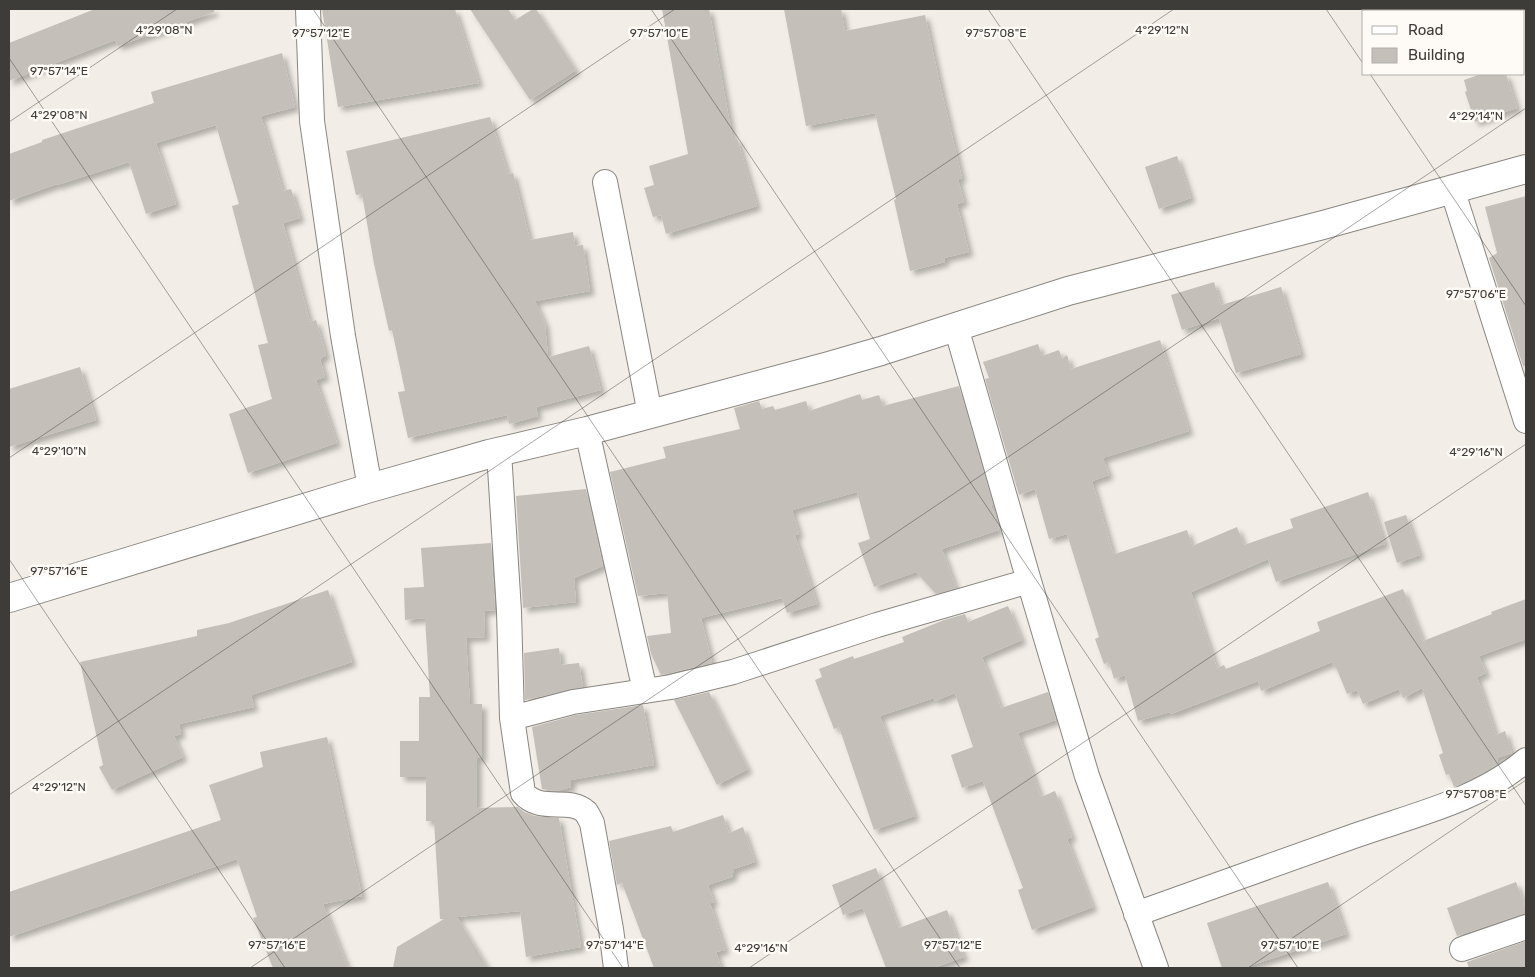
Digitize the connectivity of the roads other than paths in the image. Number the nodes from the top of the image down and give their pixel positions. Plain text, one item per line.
1 (308, 9) edge
2 (1526, 169) edge
3 (606, 182) dead end
4 (1452, 189) junction
5 (956, 327) junction
6 (650, 414) junction
7 (1526, 421) edge
8 (587, 431) junction
9 (499, 452) junction
10 (370, 488) junction
11 (1028, 581) junction
12 (9, 598) edge
13 (645, 691) junction
14 (512, 718) junction
15 (1526, 760) edge
16 (1136, 914) junction
17 (1526, 926) edge
18 (1462, 949) dead end
19 (616, 968) edge
20 (1156, 968) edge

1 - 10 street
2 - 4 street
3 - 6 street
4 - 5 street
4 - 7 street
5 - 6 street
5 - 11 street
6 - 8 street
8 - 9 street
8 - 13 street
9 - 10 street
9 - 14 street
10 - 12 street
11 - 13 street
11 - 16 street
13 - 14 street
14 - 19 street
15 - 16 street
16 - 20 street
17 - 18 street

